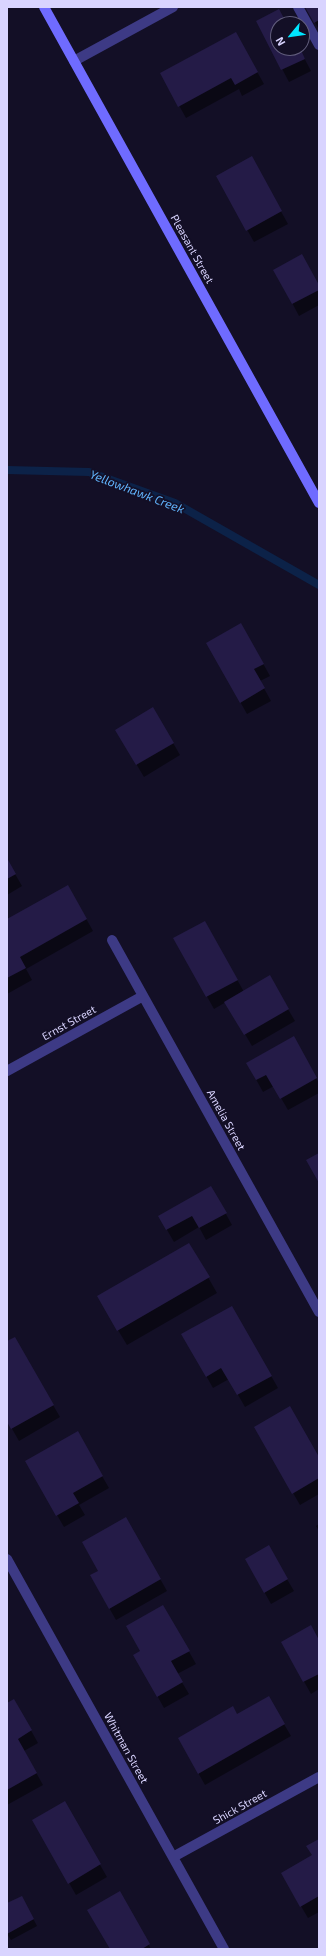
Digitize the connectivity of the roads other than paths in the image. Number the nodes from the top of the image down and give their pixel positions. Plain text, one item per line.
1 (44, 7) edge
2 (173, 7) edge
3 (298, 7) edge
4 (319, 45) edge
5 (74, 61) junction
6 (319, 503) edge
7 (112, 940) dead end
8 (143, 996) junction
9 (7, 1071) edge
10 (319, 1312) edge
11 (7, 1559) edge
12 (319, 1777) edge
13 (173, 1858) junction
14 (224, 1949) edge

1 - 5 street, Pleasant Street
2 - 5 street
3 - 4 street
5 - 6 street, Pleasant Street
7 - 8 street, Amelia Street
8 - 9 street, Ernst Street
8 - 10 street, Amelia Street
11 - 13 street, Whitman Street
12 - 13 street, Shick Street
13 - 14 street, Whitman Street

